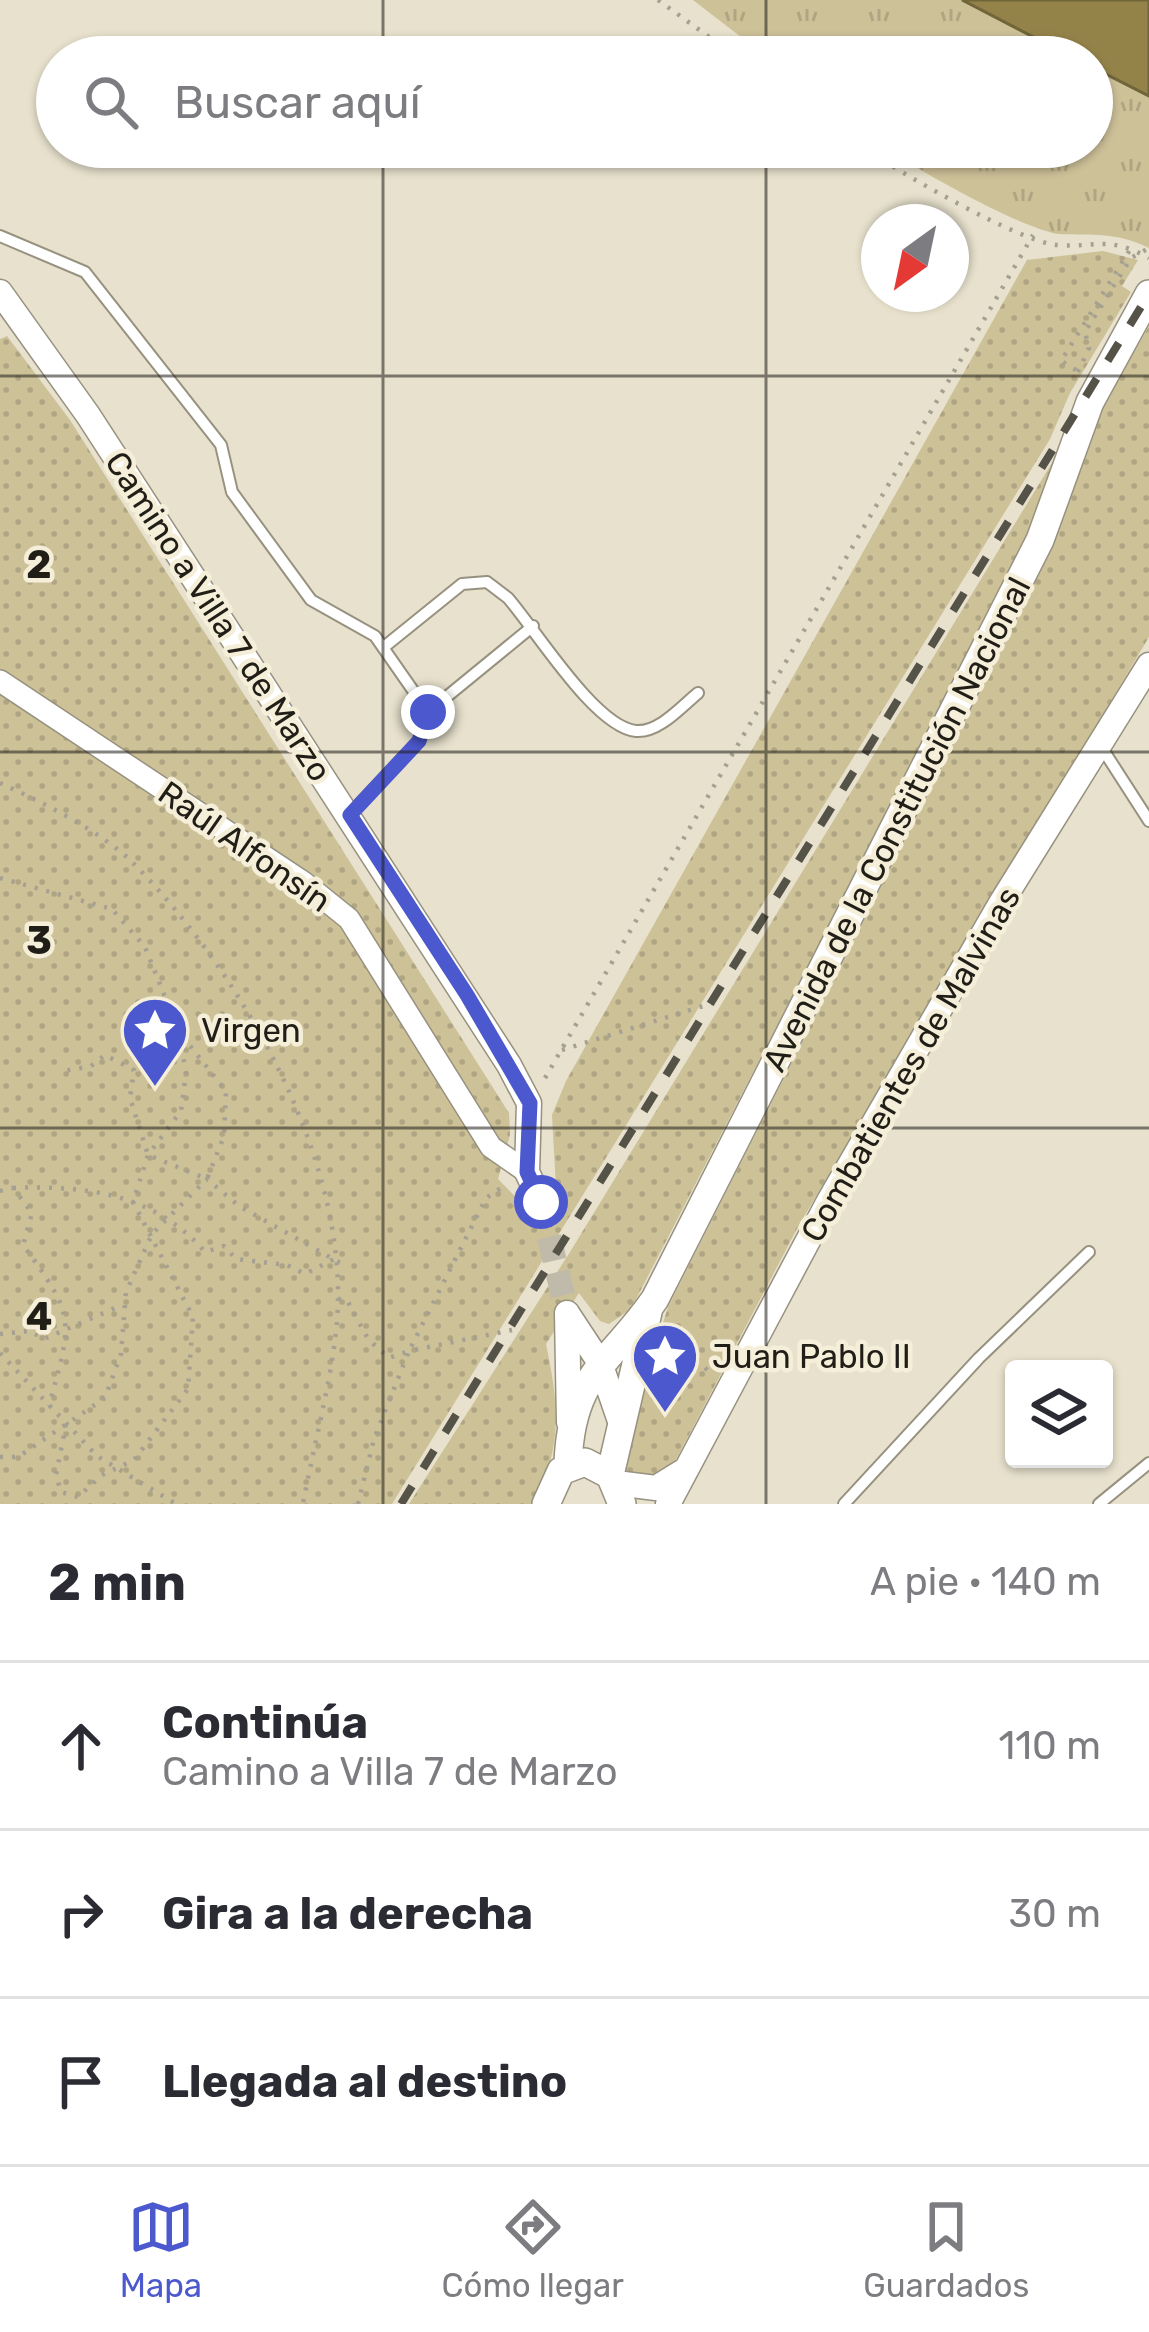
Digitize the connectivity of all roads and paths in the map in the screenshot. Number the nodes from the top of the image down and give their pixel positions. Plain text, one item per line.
1 (658, 0) edge
2 (708, 36) edge
3 (892, 168) edge
4 (1033, 235) junction
5 (0, 236) edge
6 (1131, 248) junction
7 (1149, 248) edge
8 (1149, 258) edge
9 (0, 292) edge
10 (1149, 294) edge
11 (533, 626) junction
12 (384, 647) junction
13 (1149, 665) edge
14 (0, 681) edge
15 (698, 693) dead end
16 (428, 712) junction
17 (1099, 744) junction
18 (0, 783) edge
19 (350, 815) junction
20 (1149, 821) edge
21 (0, 878) edge
22 (716, 1002) dead end
23 (179, 1032) junction
24 (562, 1050) junction
25 (64, 1070) dead end
26 (530, 1103) junction
27 (148, 1155) junction
28 (527, 1172) junction
29 (207, 1179) junction
30 (13, 1188) junction
31 (0, 1190) edge
32 (133, 1202) junction
33 (541, 1202) tunnel mouth
34 (169, 1217) junction
35 (152, 1234) junction
36 (1089, 1252) dead end
37 (334, 1259) junction
38 (342, 1264) dead end
39 (338, 1298) junction
40 (125, 1304) junction
41 (649, 1308) junction
42 (70, 1328) junction
43 (512, 1330) dead end
44 (0, 1334) edge
45 (409, 1351) junction
46 (0, 1353) edge
47 (601, 1364) junction
48 (726, 1390) junction
49 (49, 1406) junction
50 (620, 1421) junction
51 (569, 1422) junction
52 (66, 1424) junction
53 (0, 1457) edge
54 (1149, 1463) edge
55 (568, 1464) junction
56 (117, 1468) junction
57 (684, 1470) junction
58 (616, 1487) edge
59 (176, 1504) edge
60 (303, 1504) edge
61 (358, 1504) edge
62 (546, 1504) edge
63 (668, 1504) edge
64 (844, 1504) edge
65 (1099, 1504) edge

1 - 2 path
3 - 4 path
4 - 6 path
4 - 24 path
5 - 12 lane
6 - 7 path, bridge
6 - 8 path
9 - 19 street, Camino a Villa 7 de Marzo
10 - 41 main road, Avenida de la Constitución Nacional
11 - 12 lane
11 - 15 lane
11 - 16 lane
12 - 16 lane
13 - 17 street, Combatientes de Malvinas
14 - 28 street, Raúl Alfonsín
16 - 19 lane
17 - 20 lane
17 - 48 street, Combatientes de Malvinas
18 - 37 path
19 - 26 street, Camino a Villa 7 de Marzo
21 - 23 path
22 - 24 path
23 - 27 path
23 - 29 path
24 - 26 path
25 - 27 path
26 - 28 street
27 - 29 path
27 - 32 path
28 - 33 street
28 - 45 path
29 - 34 path
29 - 37 path
30 - 31 path
30 - 32 path
30 - 42 path
32 - 34 path
32 - 35 path
34 - 35 path
34 - 37 path
35 - 40 path
35 - 56 path
36 - 64 lane
37 - 38 path
37 - 39 path
39 - 45 path
39 - 60 path
40 - 42 path
40 - 52 path
41 - 47 main road, Avenida de la Constitución Nacional
41 - 48 path
41 - 50 main road, Avenida de la Constitución Nacional
42 - 44 path
42 - 49 path
43 - 45 path
45 - 61 path
46 - 49 path
47 - 50 street
47 - 51 main road, Avenida de la Constitución Nacional
47 - 51 street
48 - 57 street, Combatientes de Malvinas
49 - 52 path
50 - 58 main road, Avenida de la Constitución Nacional
51 - 55 main road, Avenida de la Constitución Nacional
52 - 53 path
52 - 56 path
52 - 56 path
54 - 65 lane
55 - 58 main road
55 - 62 main road, Avenida de la Constitución Nacional
56 - 59 path
57 - 58 street
57 - 63 street, Combatientes de Malvinas

